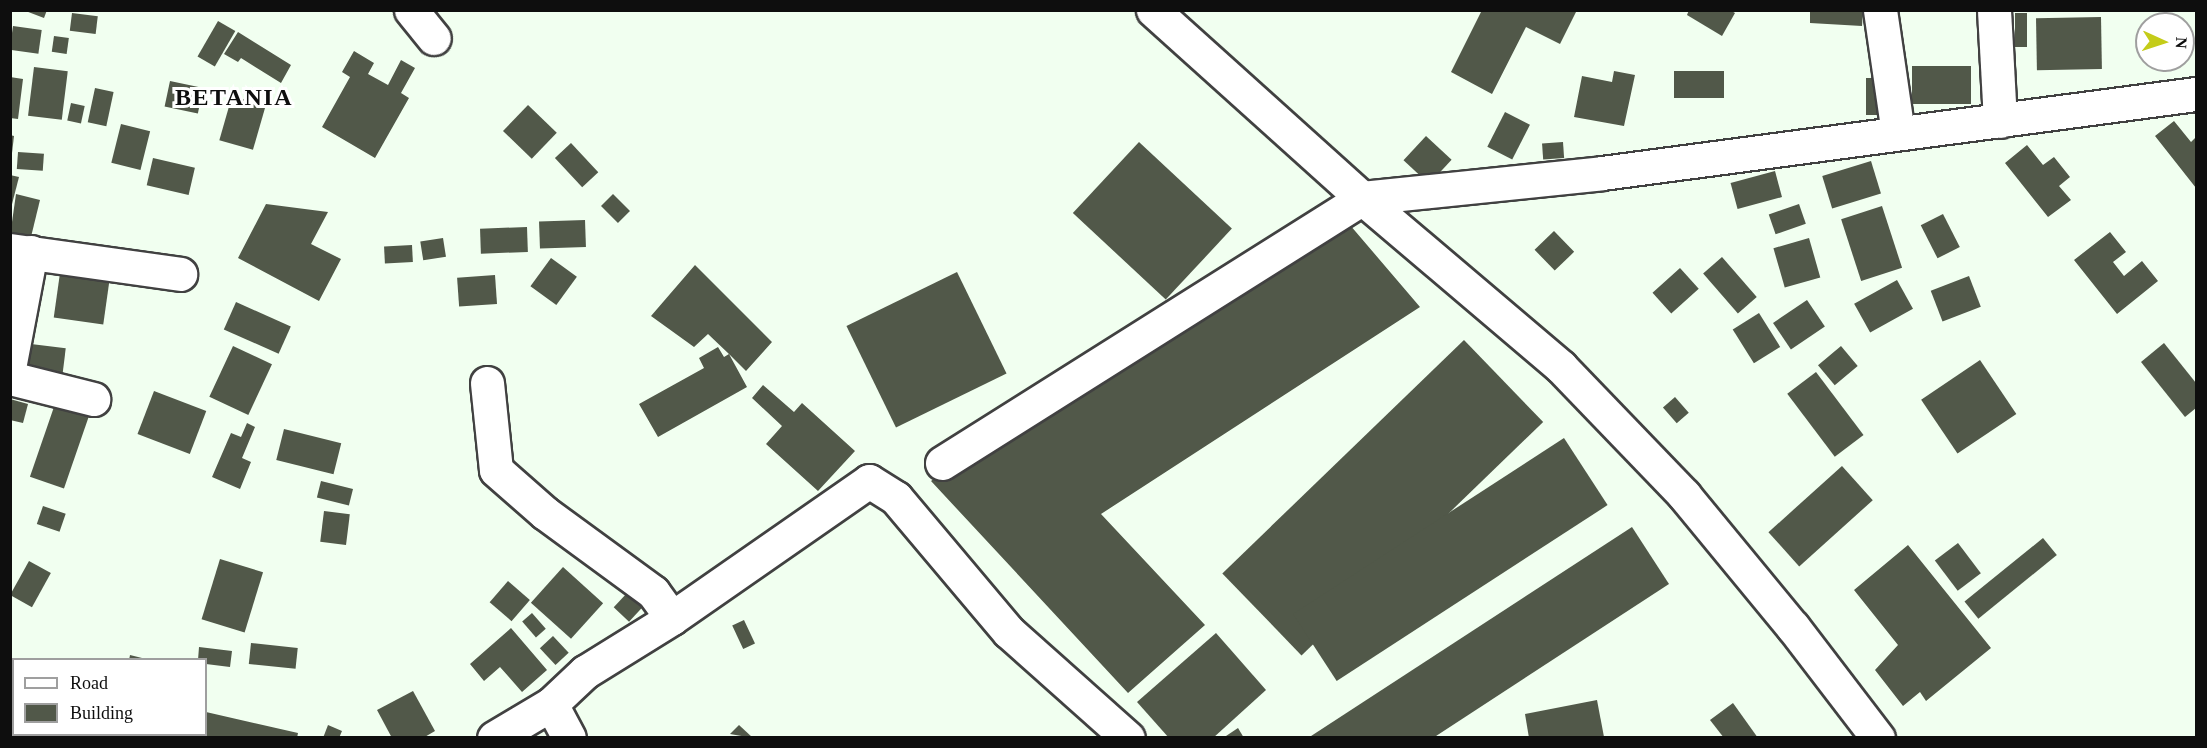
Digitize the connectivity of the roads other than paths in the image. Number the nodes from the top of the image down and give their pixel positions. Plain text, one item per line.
1 (411, 10) edge
2 (1153, 10) edge
3 (1880, 10) edge
4 (1994, 10) edge
5 (434, 38) dead end
6 (2196, 94) edge
7 (2000, 121) junction
8 (1898, 133) junction
9 (1362, 198) junction
10 (21, 251) edge
11 (180, 274) dead end
12 (10, 363) edge
13 (10, 378) edge
14 (488, 383) dead end
15 (93, 399) dead end
16 (942, 463) dead end
17 (672, 618) junction
18 (551, 704) junction
19 (494, 738) edge
20 (569, 738) edge
21 (1128, 738) edge
22 (1878, 738) edge

1 - 5 street
2 - 9 street
3 - 8 street
4 - 7 street
6 - 7 street
7 - 8 street
8 - 9 street
9 - 16 street
9 - 22 street
10 - 11 street
10 - 12 street
13 - 15 street
14 - 17 street
17 - 18 street
17 - 21 street
18 - 19 street
18 - 20 street

